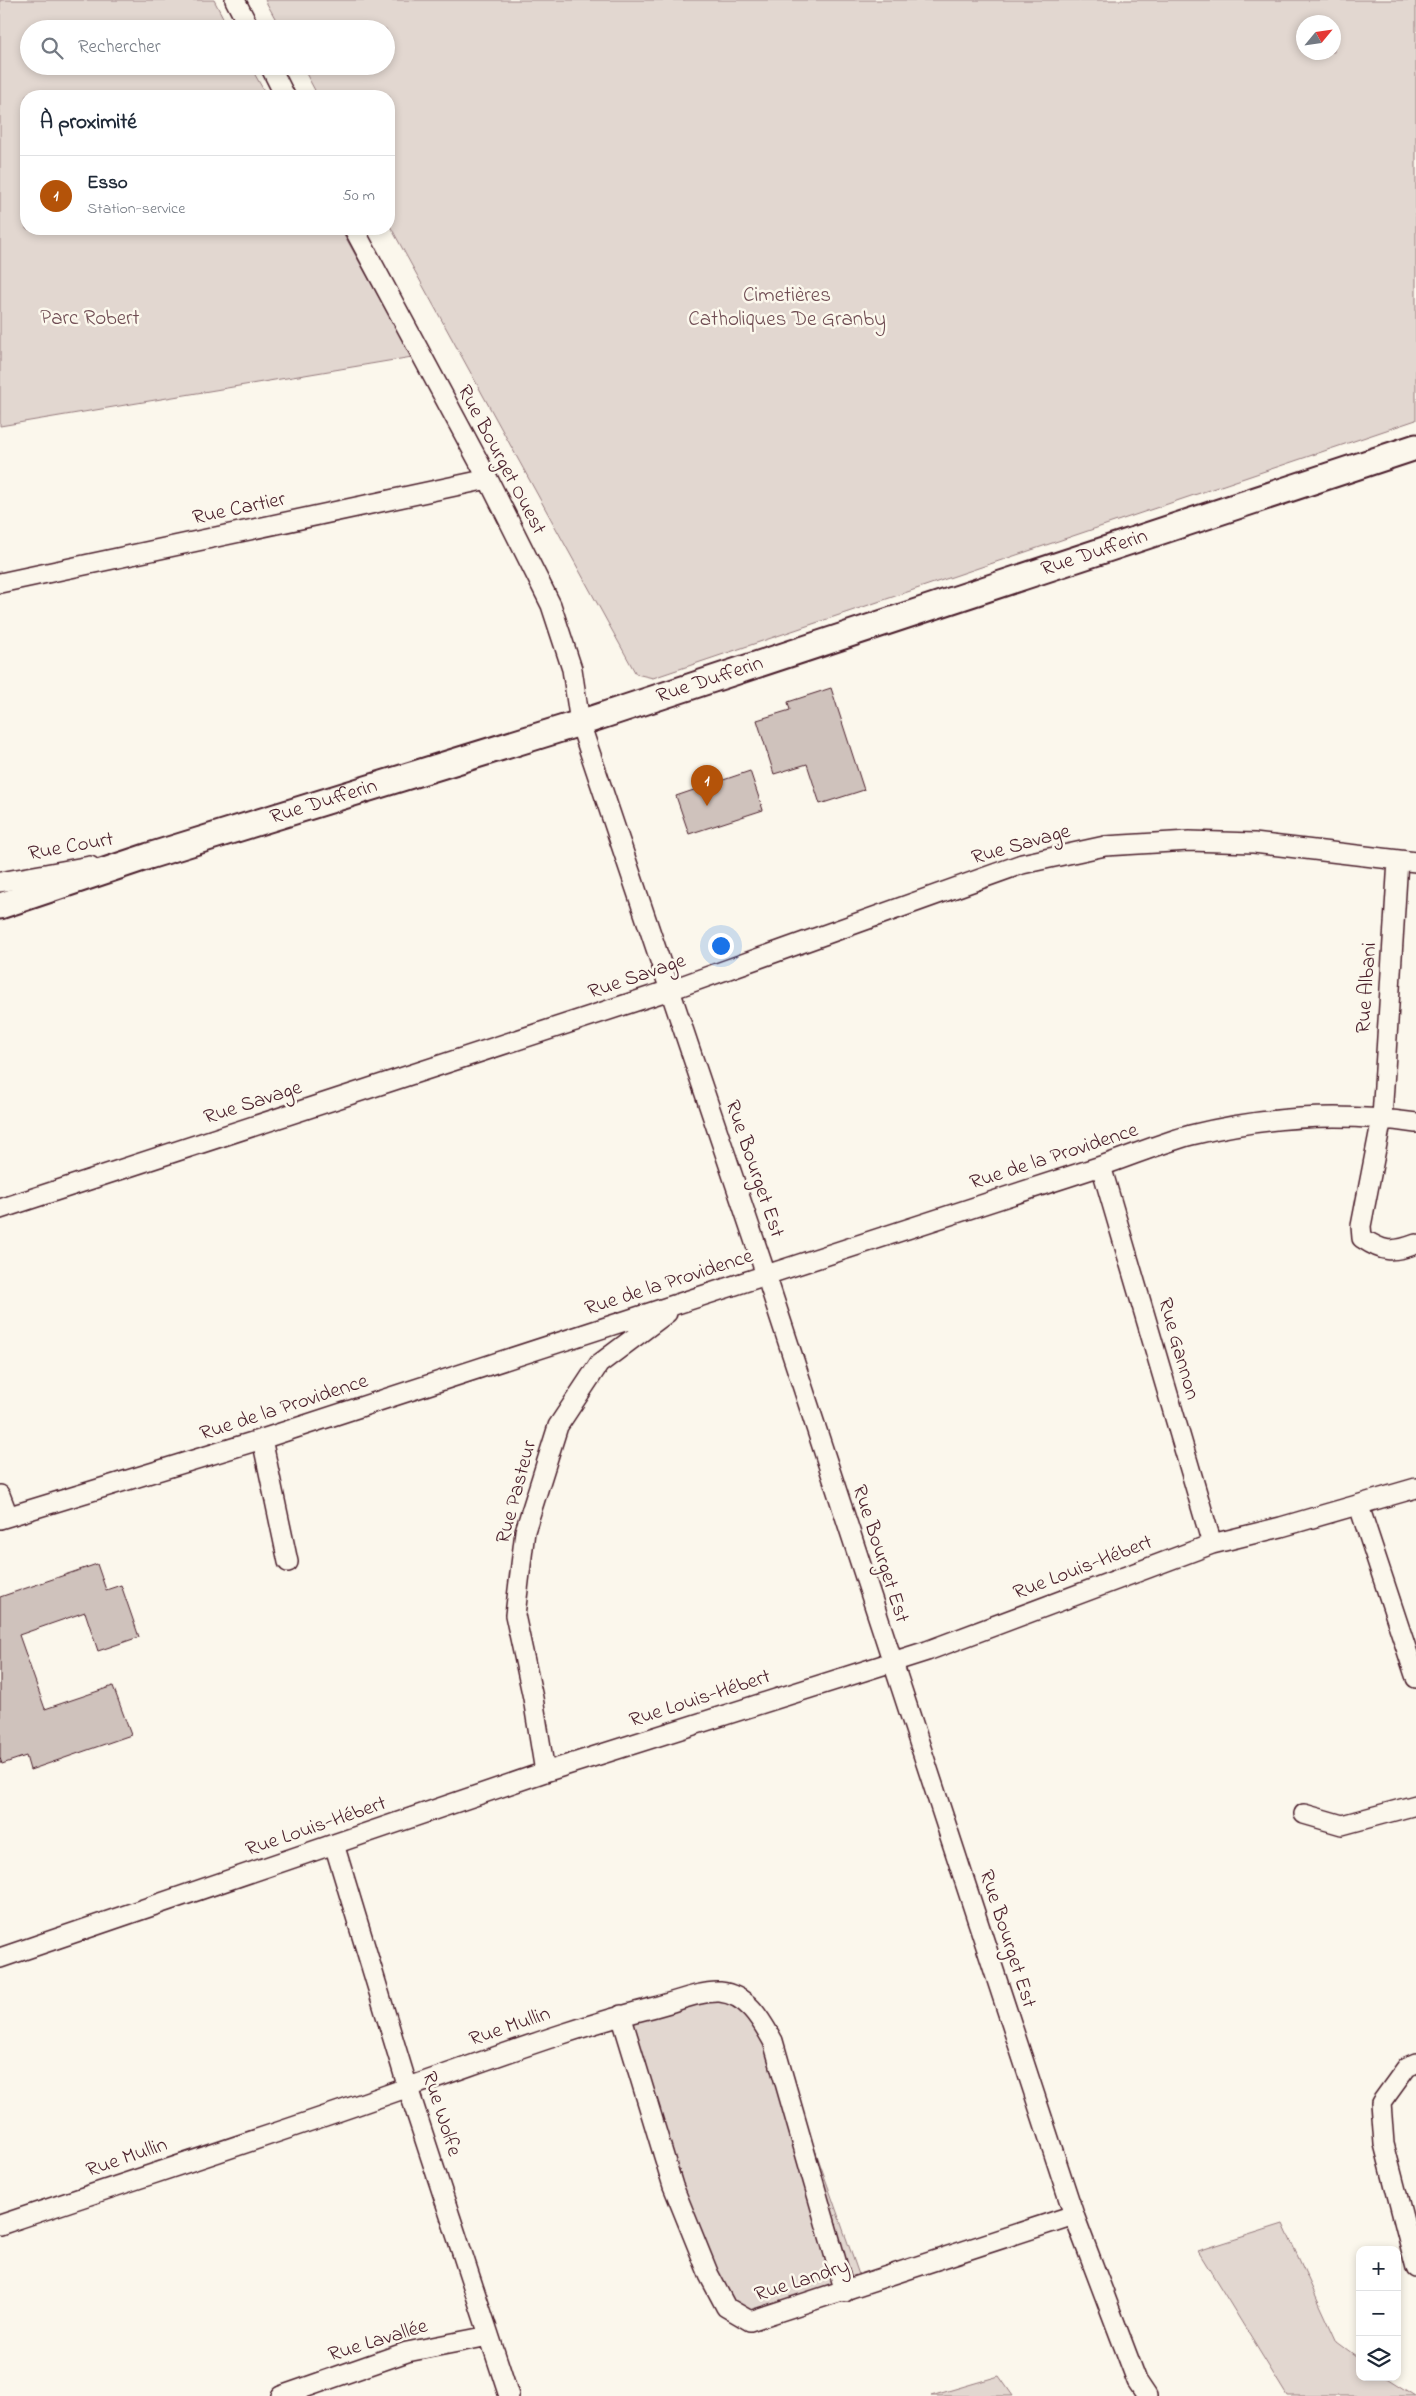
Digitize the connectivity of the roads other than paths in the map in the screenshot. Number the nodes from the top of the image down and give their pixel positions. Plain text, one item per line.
1 (235, 0) edge
2 (245, 20) edge
3 (274, 75) edge
4 (282, 90) edge
5 (357, 235) edge
6 (1416, 446) edge
7 (488, 479) junction
8 (0, 584) edge
9 (580, 723) junction
10 (149, 856) junction
11 (1407, 861) edge
12 (0, 882) edge
13 (0, 906) edge
14 (670, 990) junction
15 (1382, 1118) junction
16 (1416, 1123) edge
17 (1101, 1166) junction
18 (0, 1209) edge
19 (1416, 1244) edge
20 (766, 1275) junction
21 (680, 1304) junction
22 (262, 1439) junction
23 (1416, 1488) edge
24 (0, 1495) edge
25 (1359, 1506) junction
26 (4, 1517) edge
27 (1212, 1544) junction
28 (288, 1562) dead end
29 (892, 1661) junction
30 (1416, 1678) edge
31 (545, 1772) junction
32 (1416, 1805) edge
33 (1304, 1814) dead end
34 (334, 1844) junction
35 (0, 1958) edge
36 (621, 2015) junction
37 (1416, 2063) edge
38 (408, 2088) junction
39 (1074, 2215) junction
40 (0, 2225) edge
41 (1416, 2268) edge
42 (845, 2292) junction
43 (489, 2336) junction
44 (281, 2396) edge
45 (509, 2396) edge
46 (1147, 2396) edge

1 - 2 street
3 - 4 street
5 - 7 street, Rue Bourget Ouest
6 - 9 main road, Rue Dufferin
7 - 8 street, Rue Cartier
7 - 9 street, Rue Bourget Ouest
9 - 10 main road, Rue Dufferin
9 - 14 street, Rue Bourget Est
10 - 12 street, Rue Court
10 - 13 main road, Rue Dufferin
11 - 14 street, Rue Savage
11 - 15 street, Rue Albani
14 - 18 street, Rue Savage
14 - 20 street, Rue Bourget Est
15 - 16 street, Rue de la Providence
15 - 17 street, Rue de la Providence
15 - 19 street, Rue Albani
17 - 20 street, Rue de la Providence
17 - 27 street, Rue Gannon
20 - 21 street, Rue de la Providence
20 - 29 street, Rue Bourget Est
21 - 22 street, Rue de la Providence
21 - 31 street, Rue Pasteur
22 - 26 street, Rue de la Providence
22 - 28 street
23 - 25 street, Rue Louis-Hébert
24 - 26 street
25 - 27 street, Rue Louis-Hébert
25 - 30 street
27 - 29 street, Rue Louis-Hébert
29 - 31 street, Rue Louis-Hébert
29 - 39 street, Rue Bourget Est
31 - 34 street, Rue Louis-Hébert
32 - 33 street
34 - 35 street, Rue Louis-Hébert
34 - 38 street, Rue Wolfe
36 - 38 street, Rue Mullin
36 - 42 street, Rue Landry
36 - 42 street, Rue Mullin
37 - 41 street
38 - 40 street, Rue Mullin
38 - 43 street, Rue Wolfe
39 - 42 street, Rue Landry
39 - 46 street, Rue Bourget Est
43 - 44 street, Rue Lavallée
43 - 45 street, Rue Wolfe

